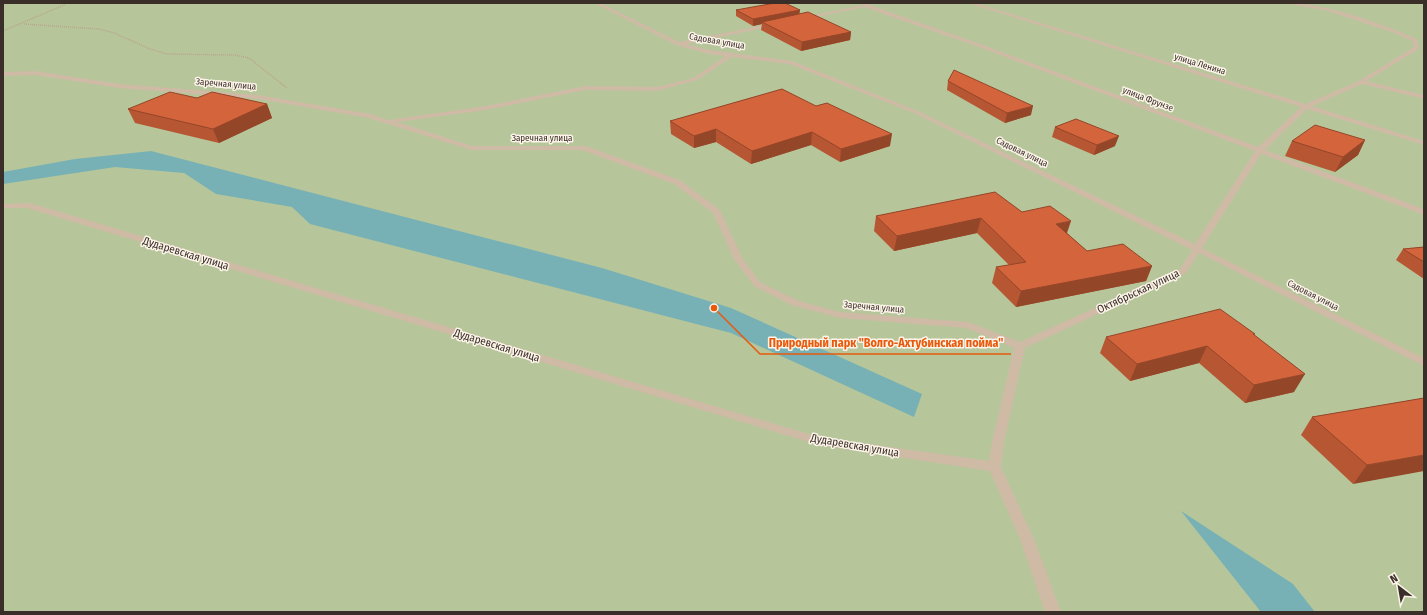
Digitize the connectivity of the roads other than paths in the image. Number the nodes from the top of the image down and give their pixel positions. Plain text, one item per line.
1 (596, 3) edge
2 (874, 3) edge
3 (970, 3) edge
4 (1286, 3) edge
5 (864, 5) junction
6 (794, 20) edge
7 (779, 23) edge
8 (678, 44) junction
9 (1418, 46) edge
10 (731, 55) junction
11 (3, 74) edge
12 (1362, 82) junction
13 (1424, 97) edge
14 (1306, 106) junction
15 (387, 121) junction
16 (1424, 143) edge
17 (1259, 151) junction
18 (3, 206) edge
19 (1424, 212) edge
20 (1196, 248) junction
21 (1020, 346) junction
22 (1424, 362) edge
23 (995, 467) junction
24 (1053, 612) edge

1 - 8 street, Садовая улица
2 - 5 street
3 - 14 street, улица Ленина
4 - 9 street
5 - 6 street
5 - 17 street, улица Фрунзе
7 - 8 street
8 - 10 street, Садовая улица
9 - 12 street, Октябрьская улица
10 - 15 street
10 - 20 street, Садовая улица
11 - 15 street, Заречная улица
12 - 13 street
12 - 14 street, Октябрьская улица
14 - 16 street, улица Ленина
14 - 17 street, Октябрьская улица
15 - 21 street, Заречная улица
17 - 19 street, улица Фрунзе
17 - 20 street, Октябрьская улица
18 - 23 street, Дударевская улица
20 - 21 street, Октябрьская улица
20 - 22 street, Садовая улица
21 - 23 street
23 - 24 street

